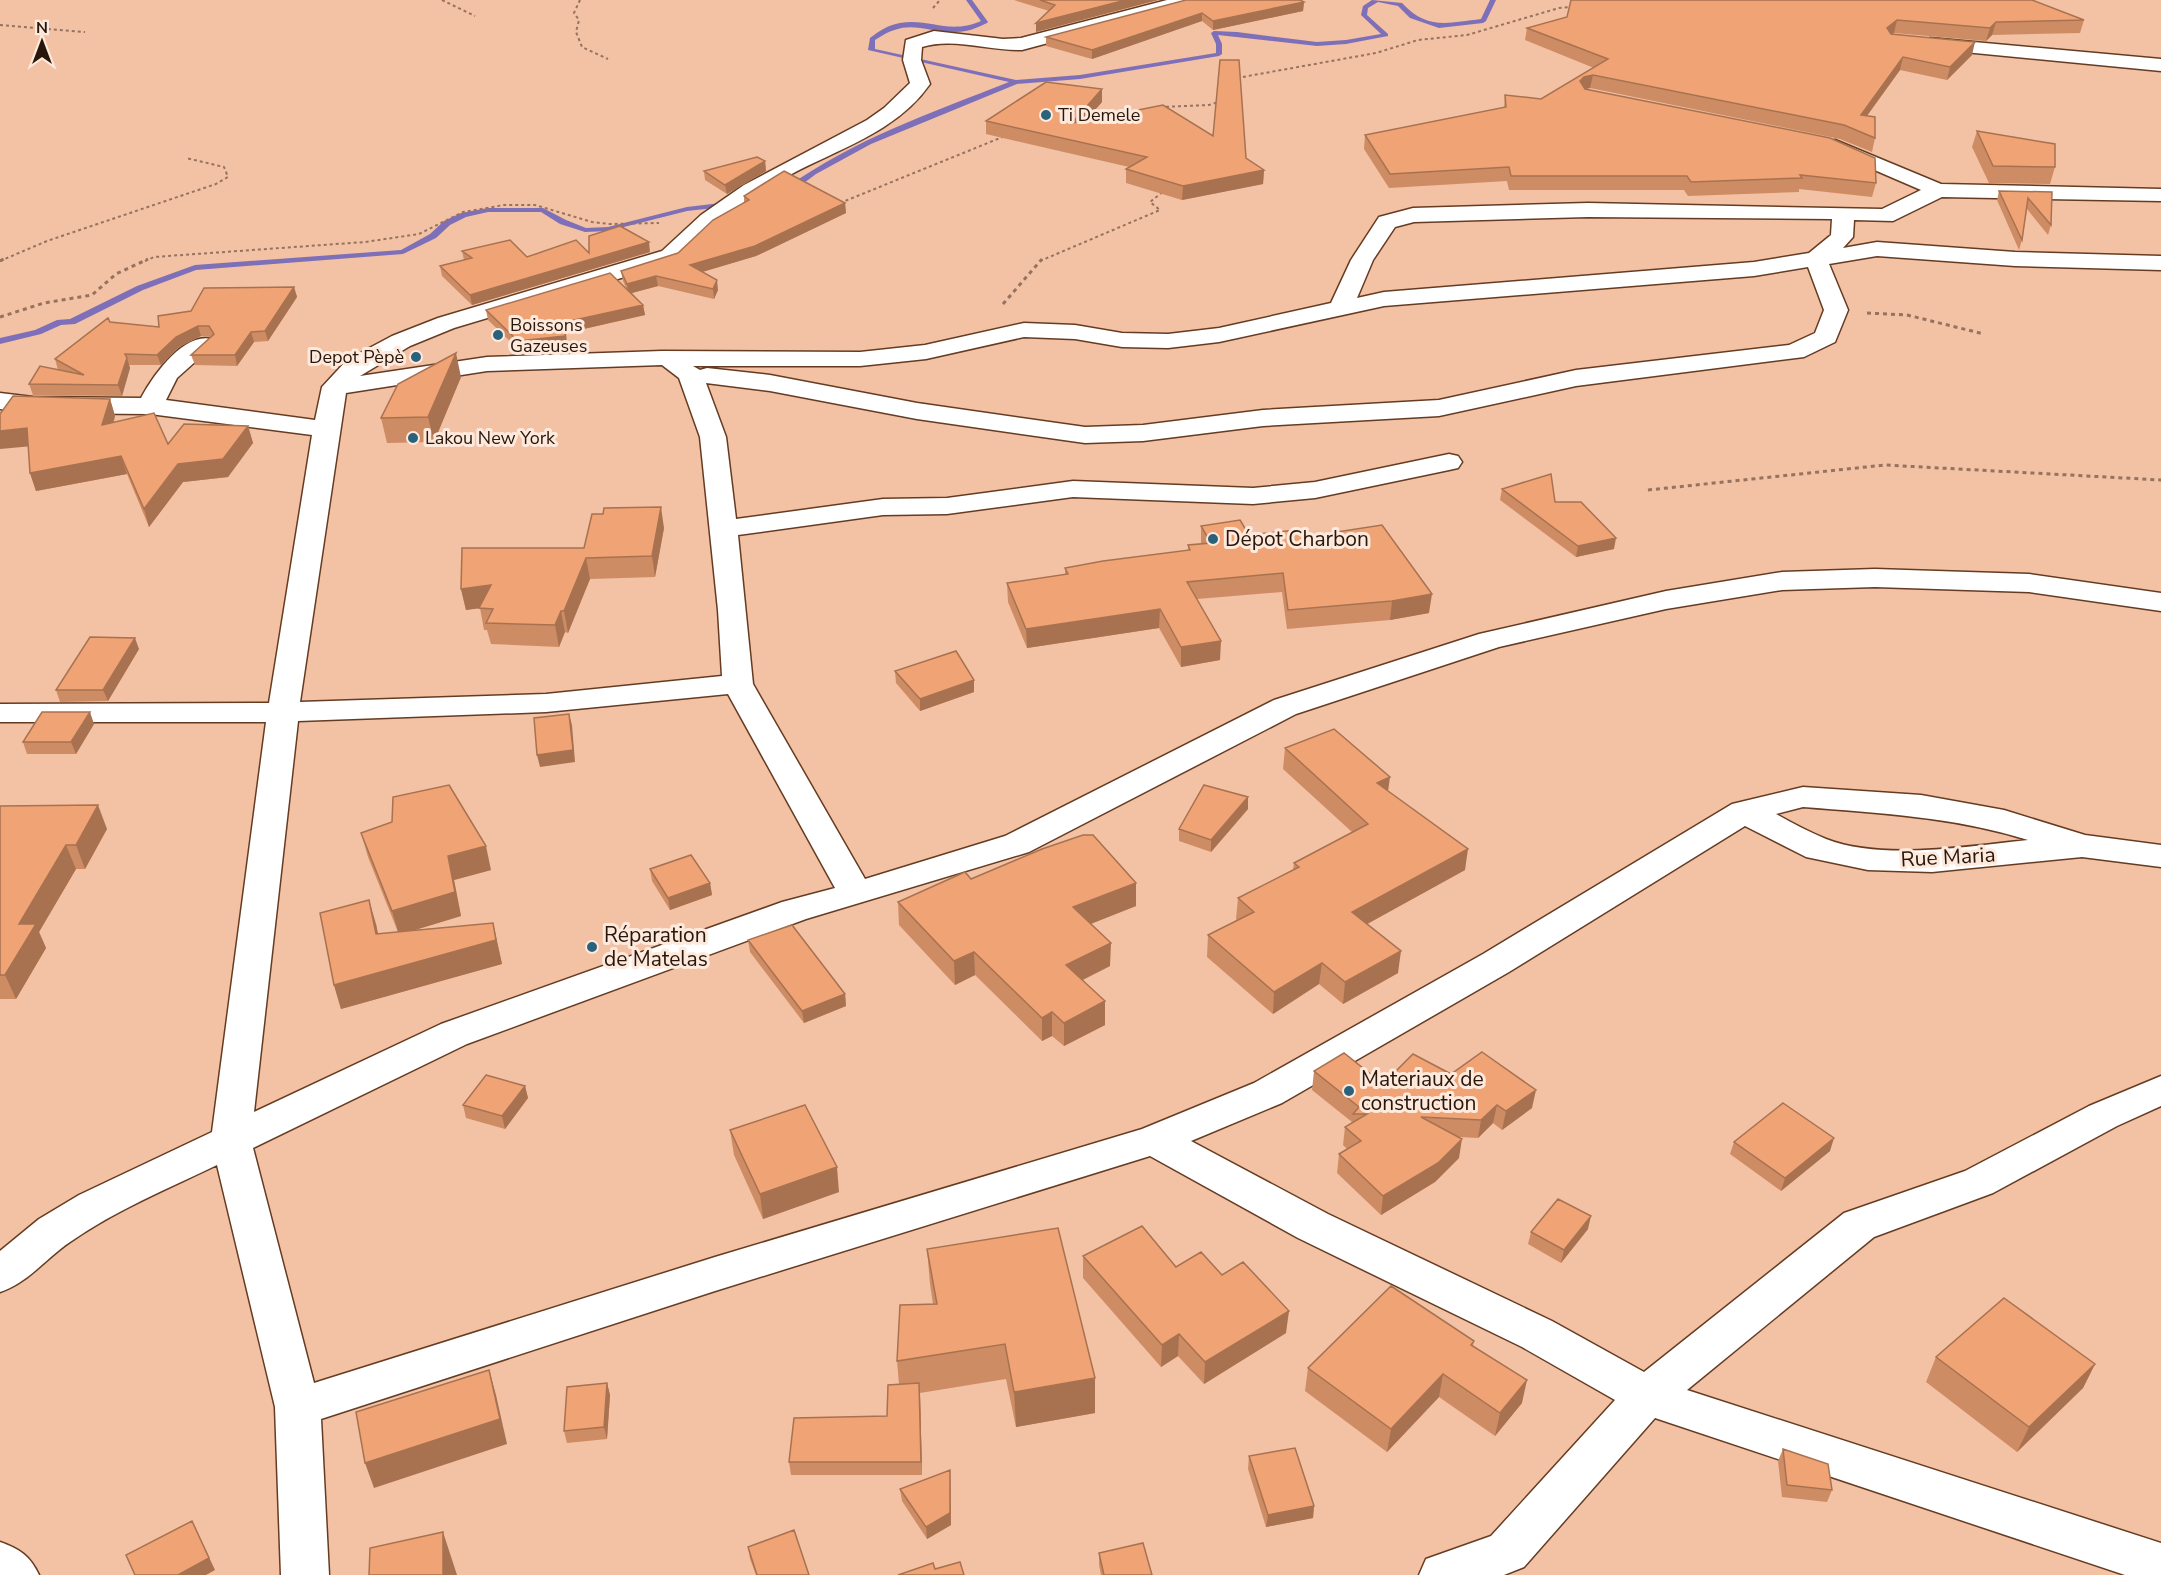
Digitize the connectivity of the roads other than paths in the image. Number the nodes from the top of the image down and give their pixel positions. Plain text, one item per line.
1 (1187, 0) edge
2 (1906, 42) edge
3 (2161, 65) edge
4 (1810, 140) edge
5 (1938, 190) junction
6 (2161, 195) edge
7 (1844, 213) junction
8 (1885, 216) junction
9 (1898, 250) junction
10 (1816, 259) junction
11 (2161, 263) edge
12 (1341, 307) junction
13 (203, 344) edge
14 (662, 358) junction
15 (690, 374) junction
16 (335, 387) junction
17 (0, 401) edge
18 (150, 406) junction
19 (326, 429) junction
20 (1449, 462) dead end
21 (724, 529) junction
22 (2161, 602) edge
23 (738, 684) junction
24 (283, 712) junction
25 (0, 713) edge
26 (1744, 812) junction
27 (2082, 846) junction
28 (2161, 856) edge
29 (856, 894) junction
30 (2161, 1090) edge
31 (1154, 1140) junction
32 (231, 1141) junction
33 (0, 1275) edge
34 (1647, 1396) junction
35 (298, 1407) junction
36 (0, 1564) edge
37 (2161, 1565) edge
38 (15, 1575) edge
39 (304, 1575) edge
40 (1443, 1575) edge

1 - 16 street
2 - 3 street
4 - 5 street
5 - 6 street
5 - 8 street
7 - 8 street
7 - 10 street
7 - 12 street
8 - 9 street
9 - 10 street
9 - 11 street
10 - 12 street
10 - 15 street
12 - 14 street
13 - 18 street
14 - 15 street
14 - 16 street
15 - 21 street
16 - 19 street
17 - 18 street
18 - 19 street
19 - 24 street
20 - 21 street
21 - 23 street
22 - 29 street
23 - 24 street
23 - 29 street
24 - 25 street
24 - 32 street
26 - 27 street
26 - 27 street, Rue Maria
26 - 31 street
27 - 28 street, Rue Maria
29 - 32 street
30 - 34 street
31 - 34 street
31 - 35 street
32 - 33 street
32 - 35 street
34 - 37 street
34 - 40 street
35 - 39 street
36 - 38 street

